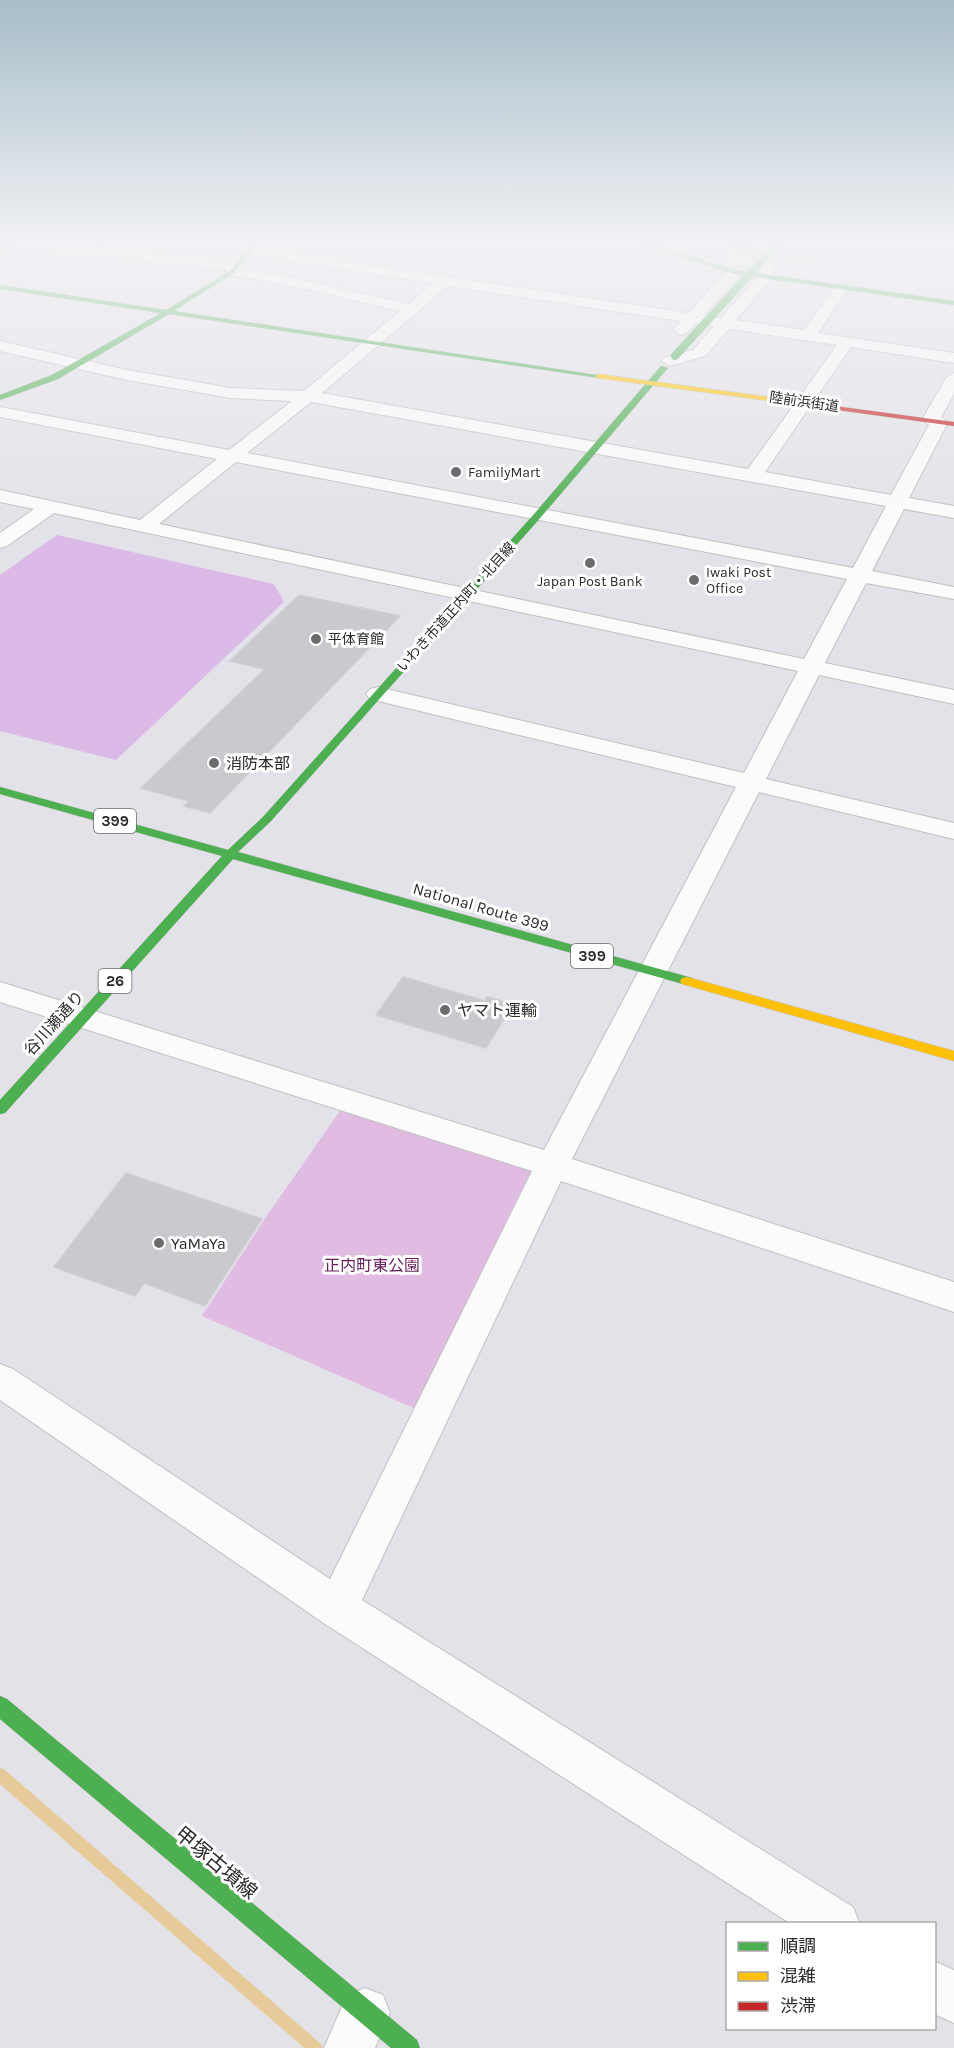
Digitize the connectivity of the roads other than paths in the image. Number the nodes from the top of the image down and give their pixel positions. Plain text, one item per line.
1 (120, 340) edge
2 (347, 340) edge
3 (374, 340) edge
4 (672, 340) edge
5 (690, 340) edge
6 (711, 340) edge
7 (831, 340) edge
8 (847, 342) junction
9 (370, 343) junction
10 (0, 346) edge
11 (954, 358) edge
12 (669, 362) junction
13 (79, 363) junction
14 (954, 378) edge
15 (653, 381) junction
16 (308, 396) junction
17 (0, 398) edge
18 (806, 403) junction
19 (0, 412) edge
20 (941, 422) edge
21 (596, 448) junction
22 (231, 457) junction
23 (753, 476) junction
24 (0, 496) edge
25 (897, 502) junction
26 (50, 507) junction
27 (954, 512) edge
28 (538, 515) junction
29 (143, 527) junction
30 (0, 542) edge
31 (860, 575) junction
32 (954, 593) edge
33 (467, 594) junction
34 (812, 667) junction
35 (378, 694) junction
36 (954, 697) edge
37 (751, 782) junction
38 (0, 790) edge
39 (954, 831) edge
40 (231, 853) junction
41 (652, 973) junction
42 (0, 992) edge
43 (82, 1017) junction
44 (954, 1056) edge
45 (0, 1109) edge
46 (552, 1166) junction
47 (954, 1297) edge
48 (0, 1380) edge
49 (337, 1608) junction
50 (0, 1706) edge
51 (834, 1922) edge
52 (936, 1987) edge
53 (954, 1998) edge
54 (356, 2034) edge
55 (409, 2048) edge

1 - 13 main road
2 - 9 main road, 陸前浜街道
3 - 9 street
4 - 12 street
5 - 12 main road, いわき市道正内町・北目線, bridge
6 - 12 street
7 - 8 street
8 - 11 street
8 - 18 street
9 - 15 main road, 陸前浜街道
9 - 16 street
10 - 13 street
12 - 15 main road, いわき市道正内町・北目線
13 - 16 street
13 - 17 main road
14 - 20 street
15 - 18 main road, 陸前浜街道
15 - 21 main road, いわき市道正内町・北目線
16 - 21 street
16 - 22 street
18 - 20 main road, 陸前浜街道
18 - 23 street
19 - 22 street
20 - 25 street
21 - 23 street
21 - 28 main road, いわき市道正内町・北目線
22 - 28 street
22 - 29 street
23 - 25 street
24 - 26 street
25 - 27 street
25 - 31 street
26 - 29 street
26 - 30 street
28 - 31 street
28 - 33 main road, いわき市道正内町・北目線
29 - 33 street
31 - 32 street
31 - 34 street
33 - 34 street
33 - 35 main road, いわき市道正内町・北目線
34 - 36 street
34 - 37 street
35 - 37 street
35 - 40 main road, いわき市道正内町・北目線
37 - 39 street
37 - 41 street
38 - 40 main road, National Route 399 / 399
40 - 41 main road, National Route 399 / 399
40 - 43 main road, 谷川瀬通り / 26
41 - 44 main road, National Route 399 / 399
41 - 46 street
42 - 43 street
43 - 45 main road, 谷川瀬通り / 26
43 - 46 street
46 - 47 street
46 - 49 street
48 - 49 street
49 - 51 street
50 - 54 main road, 甲塚古墳線
52 - 53 street
54 - 55 main road, 甲塚古墳線

